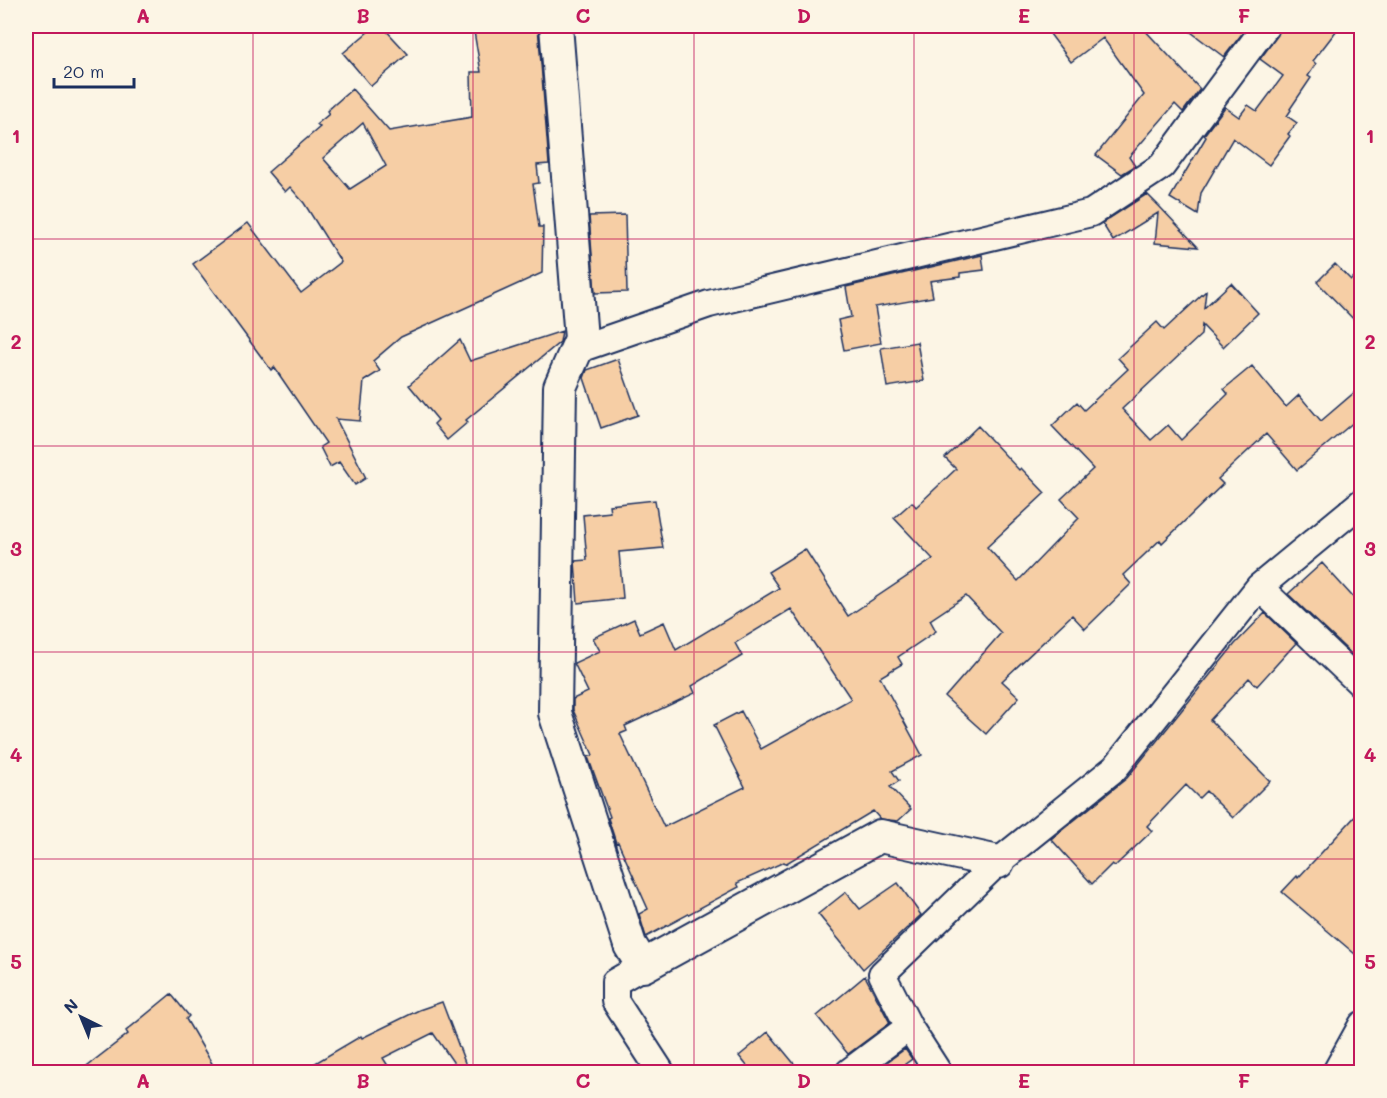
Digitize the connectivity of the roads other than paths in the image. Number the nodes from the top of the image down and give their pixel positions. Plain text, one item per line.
1 (556, 26) edge
2 (1266, 26) edge
3 (576, 350) junction
4 (1362, 502) edge
5 (1258, 587) junction
6 (1362, 686) edge
7 (998, 862) junction
8 (643, 966) junction
9 (1362, 1025) edge
10 (909, 1027) junction
11 (661, 1072) edge
12 (849, 1072) edge
13 (938, 1072) edge
14 (1336, 1072) edge

1 - 3 street
2 - 3 street
3 - 8 street
4 - 5 street
5 - 6 street
5 - 7 street
7 - 8 street
7 - 10 street
8 - 11 street
9 - 14 street
10 - 12 street
10 - 13 street

